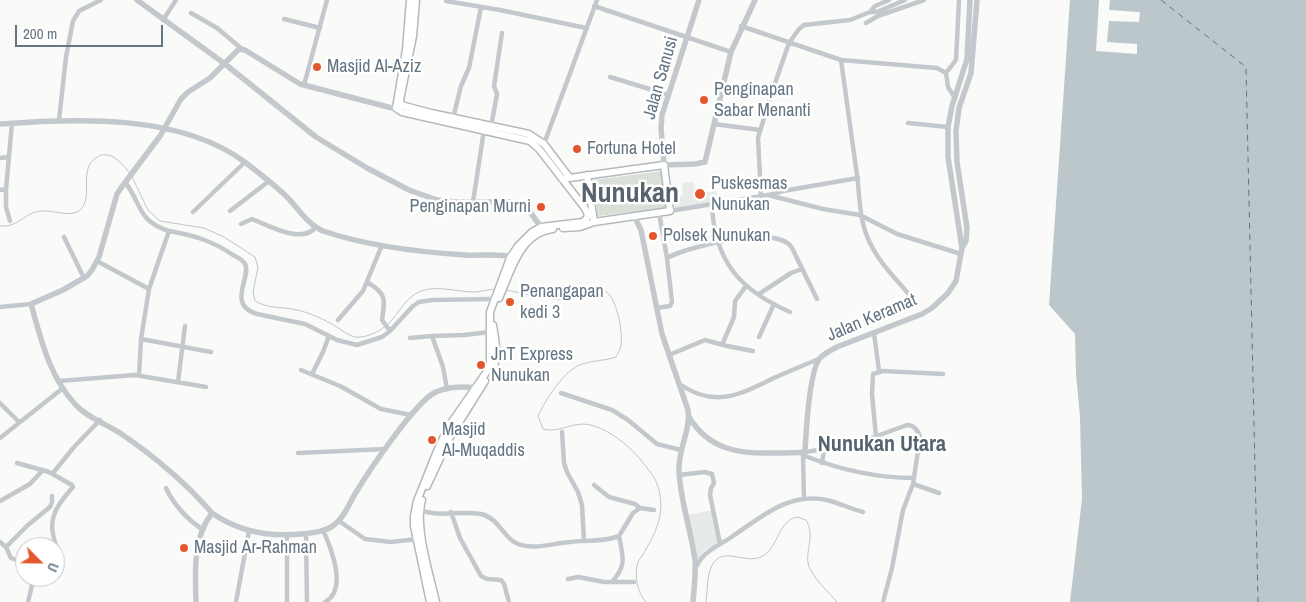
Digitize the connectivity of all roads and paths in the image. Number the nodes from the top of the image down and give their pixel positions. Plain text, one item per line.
1 (101, 0) edge
2 (137, 0) edge
3 (176, 0) edge
4 (327, 0) edge
5 (410, 0) edge
6 (416, 0) edge
7 (596, 0) edge
8 (700, 0) edge
9 (755, 0) edge
10 (890, 0) edge
11 (905, 0) edge
12 (924, 0) edge
13 (959, 0) edge
14 (970, 0) edge
15 (977, 0) edge
16 (446, 1) edge
17 (594, 6) junction
18 (481, 7) junction
19 (870, 12) junction
20 (191, 13) dead end
21 (284, 19) dead end
22 (163, 20) junction
23 (866, 23) dead end
24 (741, 26) junction
25 (320, 28) junction
26 (586, 28) junction
27 (502, 33) dead end
28 (688, 36) junction
29 (789, 43) junction
30 (242, 49) junction
31 (731, 52) junction
32 (841, 60) junction
33 (225, 64) junction
34 (946, 73) junction
35 (610, 77) dead end
36 (304, 85) junction
37 (669, 95) junction
38 (955, 98) junction
39 (398, 106) junction
40 (952, 106) junction
41 (959, 108) junction
42 (436, 117) junction
43 (453, 118) junction
44 (59, 120) junction
45 (12, 123) junction
46 (908, 123) dead end
47 (0, 124) edge
48 (714, 124) junction
49 (492, 126) junction
50 (948, 126) junction
51 (165, 128) junction
52 (484, 130) junction
53 (760, 130) junction
54 (544, 144) junction
55 (10, 157) junction
56 (0, 158) edge
57 (245, 162) junction
58 (664, 165) junction
59 (587, 175) junction
60 (959, 176) junction
61 (951, 177) junction
62 (565, 178) junction
63 (858, 178) junction
64 (126, 181) junction
65 (269, 181) junction
66 (3, 190) edge
67 (768, 195) junction
68 (762, 196) junction
69 (473, 202) junction
70 (712, 206) junction
71 (230, 211) dead end
72 (670, 211) junction
73 (192, 212) dead end
74 (659, 213) junction
75 (642, 215) junction
76 (634, 216) junction
77 (860, 216) junction
78 (10, 221) dead end
79 (594, 222) junction
80 (241, 224) dead end
81 (316, 227) junction
82 (541, 227) junction
83 (641, 230) junction
84 (169, 231) junction
85 (64, 237) dead end
86 (718, 242) junction
87 (382, 245) junction
88 (962, 251) junction
89 (514, 256) junction
90 (667, 258) junction
91 (97, 261) junction
92 (802, 269) junction
93 (84, 278) junction
94 (367, 282) junction
95 (746, 286) junction
96 (149, 289) junction
97 (758, 294) junction
98 (497, 297) junction
99 (912, 298) dead end
100 (818, 299) dead end
101 (32, 304) junction
102 (774, 304) junction
103 (0, 307) edge
104 (656, 308) junction
105 (790, 312) dead end
106 (338, 320) dead end
107 (185, 326) dead end
108 (389, 331) junction
109 (490, 332) junction
110 (874, 333) junction
111 (329, 336) junction
112 (432, 336) junction
113 (758, 337) dead end
114 (410, 338) dead end
115 (141, 339) junction
116 (722, 345) junction
117 (182, 347) junction
118 (753, 351) dead end
119 (211, 352) dead end
120 (669, 355) junction
121 (819, 359) junction
122 (301, 370) dead end
123 (879, 371) junction
124 (312, 374) junction
125 (942, 374) dead end
126 (139, 375) junction
127 (58, 381) junction
128 (178, 382) junction
129 (681, 385) junction
130 (206, 387) dead end
131 (63, 388) junction
132 (477, 388) junction
133 (447, 389) junction
134 (561, 393) dead end
135 (0, 403) edge
136 (411, 415) junction
137 (689, 417) junction
138 (100, 420) junction
139 (19, 422) junction
140 (562, 432) dead end
141 (876, 437) junction
142 (0, 438) edge
143 (386, 450) junction
144 (681, 450) junction
145 (824, 450) junction
146 (298, 453) dead end
147 (803, 453) junction
148 (17, 463) dead end
149 (822, 463) junction
150 (43, 470) junction
151 (53, 473) junction
152 (680, 475) junction
153 (914, 478) junction
154 (913, 484) junction
155 (594, 485) dead end
156 (166, 488) dead end
157 (939, 493) dead end
158 (52, 496) dead end
159 (804, 499) junction
160 (0, 501) edge
161 (640, 508) junction
162 (420, 510) junction
163 (654, 510) dead end
164 (451, 512) junction
165 (863, 512) dead end
166 (212, 513) junction
167 (339, 521) junction
168 (202, 529) junction
169 (322, 530) junction
170 (249, 531) junction
171 (306, 534) junction
172 (287, 535) junction
173 (619, 536) junction
174 (54, 537) edge
175 (418, 538) junction
176 (584, 541) junction
177 (0, 542) edge
178 (720, 544) junction
179 (6, 547) junction
180 (15, 560) edge
181 (695, 568) junction
182 (568, 579) dead end
183 (612, 582) junction
184 (634, 582) dead end
185 (32, 587) edge
186 (28, 602) edge
187 (196, 602) edge
188 (236, 602) edge
189 (286, 602) edge
190 (306, 602) edge
191 (325, 602) edge
192 (430, 602) edge
193 (436, 602) edge
194 (509, 602) edge
195 (692, 602) edge
196 (883, 602) edge

1 - 44 street
2 - 22 street
3 - 22 street
4 - 25 street
5 - 39 main road
6 - 39 main road
7 - 17 street
8 - 28 street, Jalan Sanusi
9 - 24 street
10 - 19 street
11 - 19 street
12 - 23 street
13 - 34 street
14 - 38 street
15 - 41 street, Jalan Keramat
16 - 18 street
17 - 26 street
17 - 28 street
18 - 26 street
18 - 43 street
19 - 29 street
20 - 30 street
21 - 25 street
22 - 33 street
24 - 29 street
24 - 31 street
25 - 36 street
26 - 54 street
27 - 49 street
28 - 31 street
28 - 37 street, Jalan Sanusi
29 - 32 street
29 - 53 street
30 - 33 street
30 - 36 street
31 - 48 street
32 - 34 street
32 - 63 street
33 - 51 street
33 - 69 street
34 - 38 street
35 - 37 street
36 - 39 street
37 - 58 street, Jalan Sanusi
38 - 40 street
39 - 42 main road
40 - 41 street
40 - 50 street
41 - 60 street, Jalan Keramat
42 - 43 main road
42 - 52 main road
43 - 49 main road
44 - 45 street
44 - 51 street
45 - 47 street
45 - 55 street
46 - 50 street
48 - 53 street
48 - 58 street
49 - 54 main road
50 - 61 street
51 - 57 street
51 - 64 street
52 - 62 main road
52 - 69 street
53 - 68 street
54 - 62 main road
55 - 56 street
55 - 66 street
57 - 65 street
57 - 73 street
58 - 59 main road
58 - 72 main road
59 - 62 main road
59 - 79 main road
60 - 61 street
60 - 88 street, Jalan Keramat
61 - 88 street
62 - 82 main road
63 - 67 street
63 - 77 street
64 - 84 street
64 - 91 street
65 - 71 street
65 - 81 street
66 - 78 street
67 - 68 street
67 - 77 street
68 - 70 street
69 - 82 street
70 - 72 street
70 - 86 street
72 - 74 main road
74 - 75 main road
74 - 90 street
75 - 76 main road
75 - 83 street
76 - 79 main road
76 - 83 street
77 - 88 street
77 - 99 street
79 - 89 main road
80 - 81 street
81 - 87 street
82 - 89 main road
83 - 104 street
84 - 96 street
84 - 111 street
85 - 93 street
86 - 90 street
86 - 92 street
86 - 95 street
87 - 89 street
87 - 94 street
88 - 110 street, Jalan Keramat
89 - 98 main road
90 - 104 street
91 - 93 street
91 - 96 street
92 - 97 street
92 - 100 street
93 - 101 street
94 - 106 street
94 - 108 street
95 - 97 street
95 - 116 street
96 - 115 street
97 - 102 street
98 - 108 street
98 - 109 main road
98 - 132 main road
101 - 103 street
101 - 127 street
102 - 105 street
102 - 113 street
104 - 120 street
107 - 117 street
108 - 111 street
109 - 112 street
109 - 132 main road
110 - 121 street, Jalan Keramat
110 - 123 street
111 - 124 street
112 - 114 street
112 - 133 street
115 - 117 street
115 - 126 street
116 - 118 street
116 - 120 street
117 - 119 street
117 - 128 street
120 - 129 street
121 - 129 street
121 - 147 street, Jalan Keramat
122 - 124 street
123 - 125 street
123 - 141 street
124 - 136 street
126 - 127 street
126 - 128 street
127 - 131 street
128 - 130 street
129 - 137 street
131 - 138 street
131 - 139 street
132 - 133 street
132 - 162 main road
132 - 175 main road
133 - 136 street
134 - 144 street
135 - 139 street
136 - 143 street
137 - 144 street
137 - 147 street
138 - 151 street
138 - 166 street
139 - 142 street
140 - 176 street
141 - 145 street
141 - 153 street
143 - 146 street
143 - 167 street
144 - 152 street
145 - 147 street
145 - 149 street
147 - 149 street
147 - 159 street
148 - 150 street
149 - 153 street
150 - 151 street
150 - 160 street
151 - 174 street
152 - 178 street
152 - 181 street
153 - 154 street
154 - 157 street
154 - 196 street
155 - 161 street
156 - 168 street
158 - 179 street
159 - 165 street
159 - 178 street
161 - 163 street
161 - 173 street
162 - 164 street
162 - 193 main road
164 - 176 street
164 - 194 street
166 - 168 street
166 - 170 street
167 - 169 street
167 - 175 street
168 - 187 street
169 - 171 street
169 - 191 street
170 - 172 street
170 - 188 street
171 - 172 street
171 - 190 street
172 - 189 street
173 - 176 street
173 - 183 street
175 - 192 main road
177 - 179 street
178 - 181 street
179 - 180 street
181 - 195 street
182 - 183 street
183 - 184 street
185 - 186 street

